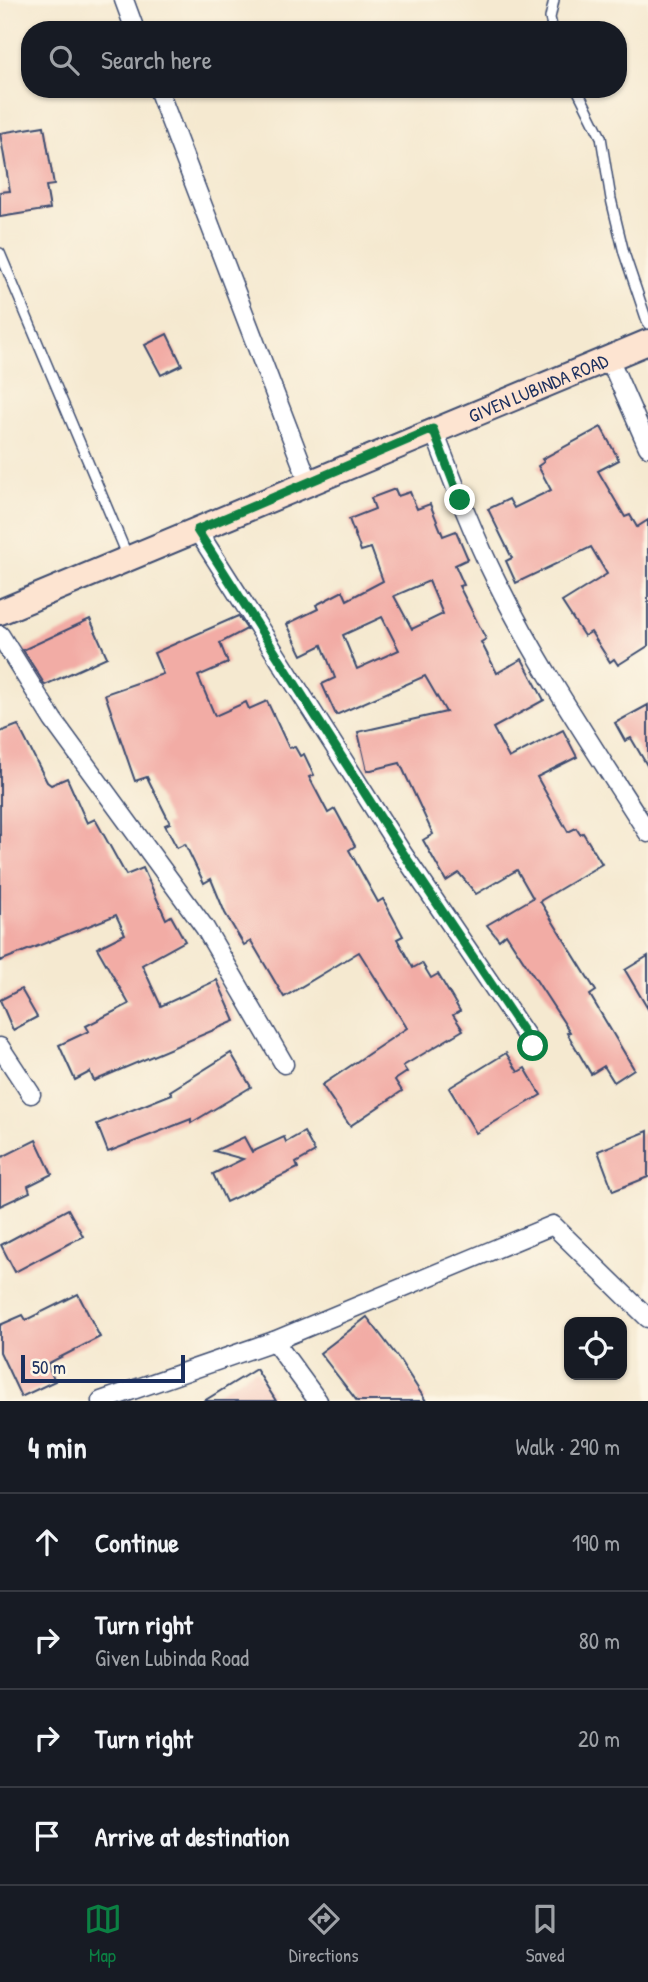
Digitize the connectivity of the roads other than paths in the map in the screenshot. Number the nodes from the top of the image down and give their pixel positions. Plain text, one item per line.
1 (124, 0) edge
2 (554, 0) edge
3 (132, 21) edge
4 (551, 21) edge
5 (161, 98) edge
6 (582, 98) edge
7 (0, 253) edge
8 (648, 324) edge
9 (648, 342) edge
10 (609, 358) junction
11 (433, 429) junction
12 (648, 447) edge
13 (309, 483) junction
14 (197, 530) junction
15 (128, 558) junction
16 (0, 612) edge
17 (0, 635) edge
18 (648, 833) edge
19 (533, 1046) dead end
20 (0, 1047) edge
21 (284, 1064) dead end
22 (31, 1094) dead end
23 (648, 1318) edge
24 (274, 1340) junction
25 (101, 1401) edge
26 (318, 1401) edge

1 - 3 street
2 - 4 lane
5 - 13 street
6 - 8 lane
7 - 15 lane
9 - 10 street, GIVEN LUBINDA ROAD
10 - 11 street, GIVEN LUBINDA ROAD
10 - 12 street
11 - 13 street, GIVEN LUBINDA ROAD
11 - 18 street
13 - 14 street, GIVEN LUBINDA ROAD
14 - 15 street, GIVEN LUBINDA ROAD
14 - 19 street
15 - 16 street, GIVEN LUBINDA ROAD
17 - 21 street
20 - 22 street
23 - 24 street
24 - 25 street
24 - 26 street

